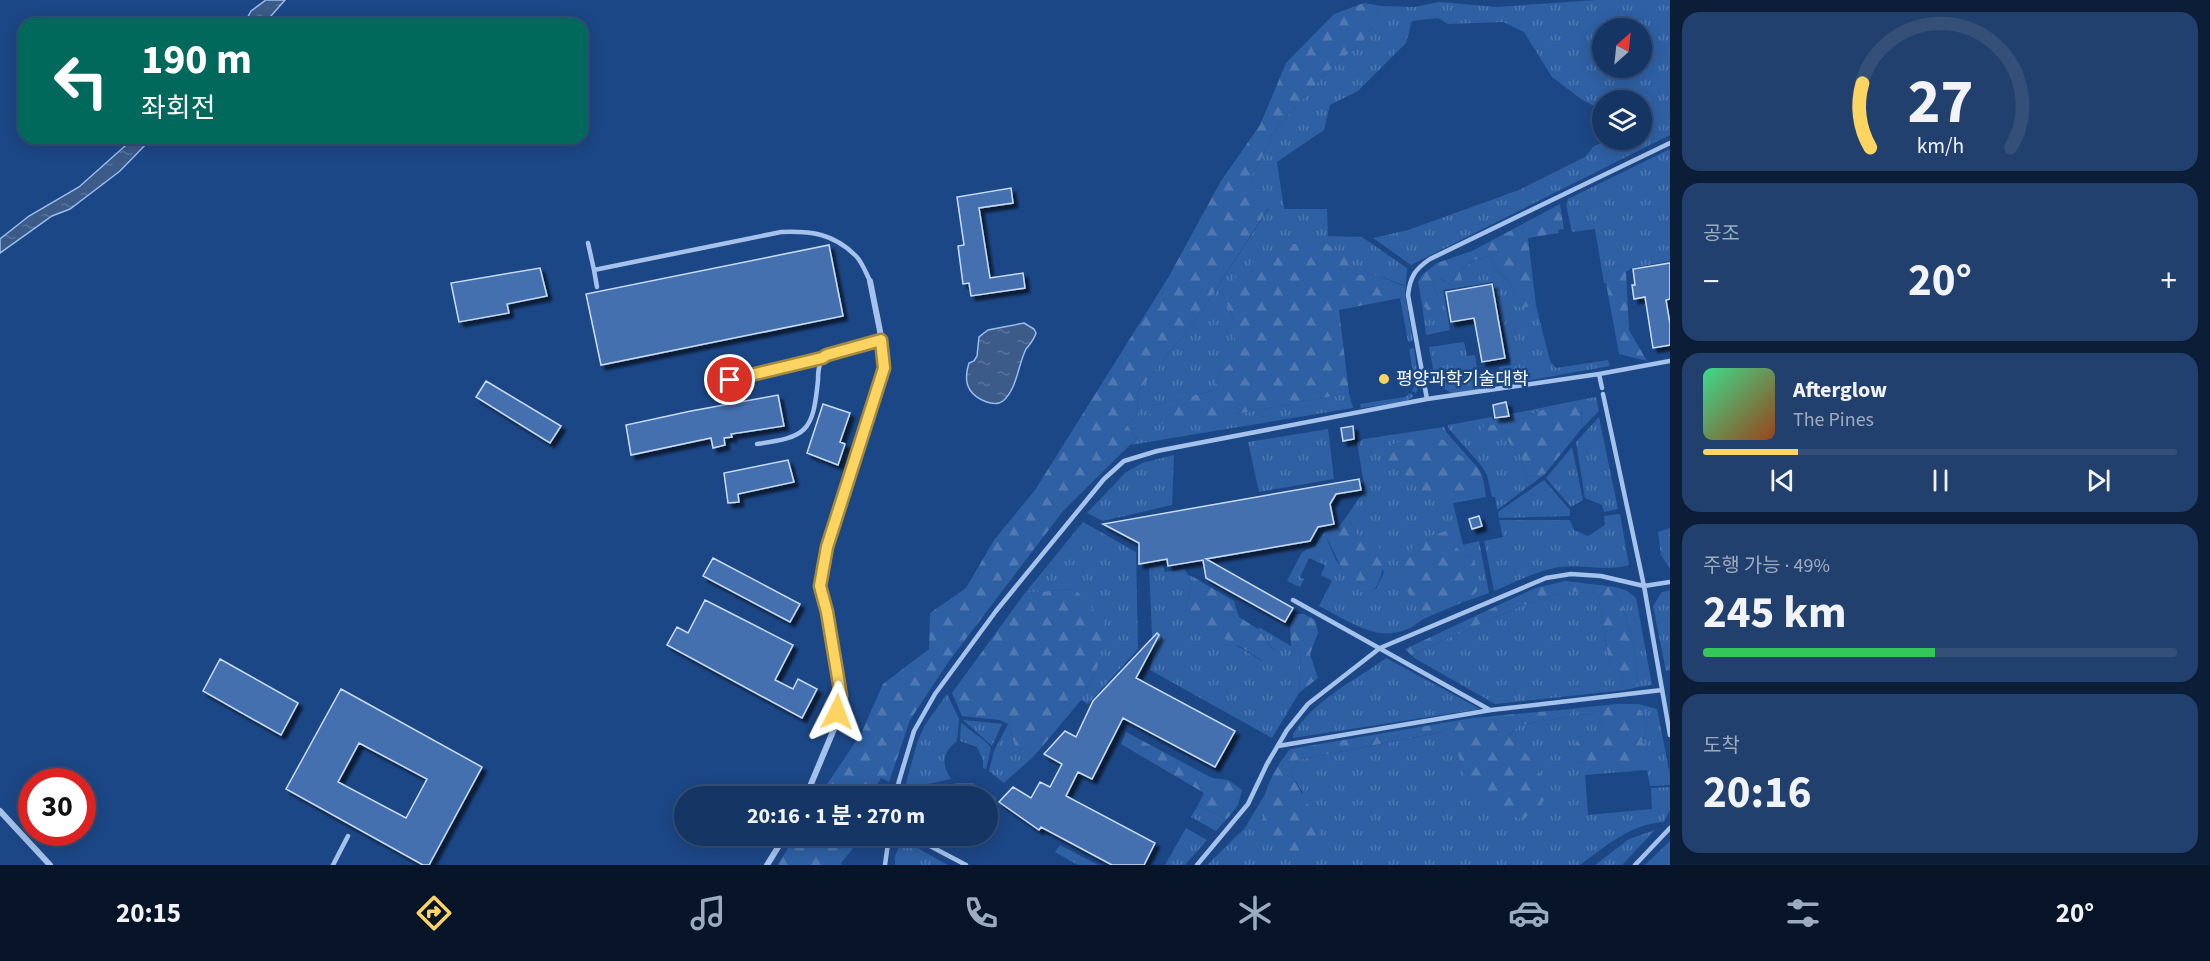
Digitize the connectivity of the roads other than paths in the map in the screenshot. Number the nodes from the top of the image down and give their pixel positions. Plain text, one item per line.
1 (1670, 143) edge
2 (588, 243) dead end
3 (594, 270) junction
4 (870, 280) joint
5 (597, 286) dead end
6 (881, 340) junction
7 (822, 358) junction
8 (1670, 361) edge
9 (1599, 374) junction
10 (707, 385) dead end
11 (1602, 388) dead end
12 (1603, 394) dead end
13 (1427, 399) junction
14 (757, 444) dead end
15 (1670, 582) edge
16 (1644, 586) junction
17 (1293, 600) dead end
18 (1380, 648) junction
19 (1662, 690) junction
20 (1491, 710) junction
21 (1670, 735) edge
22 (1278, 746) junction
23 (810, 786) edge
24 (899, 786) edge
25 (0, 811) edge
26 (1670, 828) edge
27 (348, 836) dead end
28 (779, 846) edge
29 (888, 846) edge
30 (930, 846) edge
31 (50, 865) edge
32 (333, 865) edge
33 (767, 865) edge
34 (885, 865) edge
35 (966, 865) edge
36 (1197, 865) edge
37 (1635, 865) edge

1 - 13 lane
2 - 3 lane
3 - 4 lane
3 - 5 lane
4 - 6 street
6 - 7 lane
6 - 23 street
7 - 10 lane
7 - 14 lane
8 - 9 lane
9 - 11 lane
9 - 13 lane
12 - 16 lane
13 - 24 lane
15 - 16 lane
16 - 18 lane
16 - 19 lane
17 - 18 lane
18 - 20 lane
18 - 22 lane
19 - 20 lane
19 - 21 lane
20 - 22 lane
22 - 36 lane
25 - 31 street
26 - 37 lane
27 - 32 lane
28 - 33 street
29 - 34 lane
30 - 35 lane

